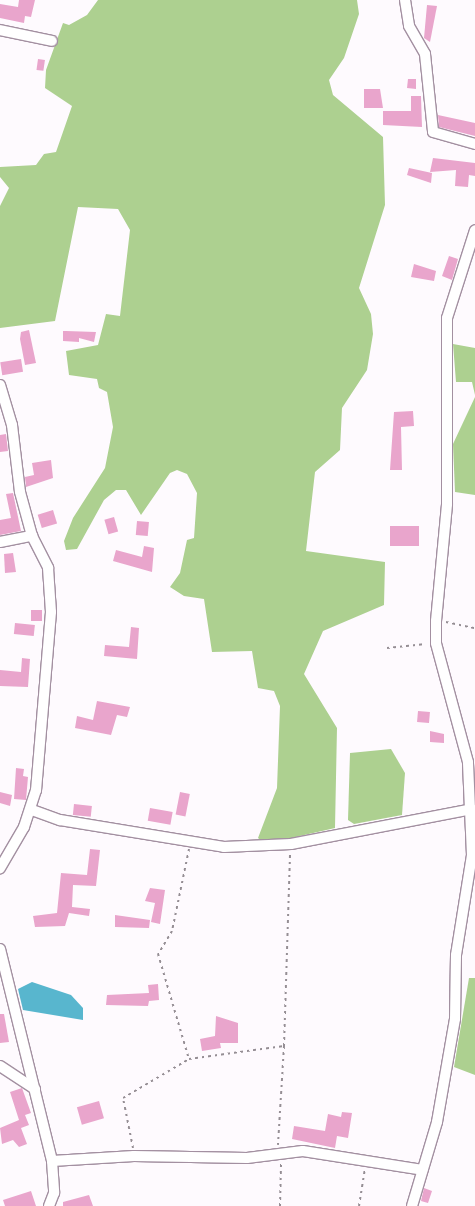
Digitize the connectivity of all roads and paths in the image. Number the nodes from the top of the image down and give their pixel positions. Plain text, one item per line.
1 (405, 0) edge
2 (0, 30) edge
3 (52, 41) dead end
4 (475, 144) edge
5 (475, 230) edge
6 (0, 385) edge
7 (32, 536) junction
8 (0, 542) edge
9 (436, 621) junction
10 (475, 628) edge
11 (436, 643) junction
12 (387, 648) dead end
13 (472, 808) junction
14 (32, 810) junction
15 (191, 838) junction
16 (291, 844) junction
17 (0, 868) edge
18 (0, 949) edge
19 (284, 1046) junction
20 (189, 1059) junction
21 (0, 1066) edge
22 (35, 1089) junction
23 (278, 1154) junction
24 (134, 1156) junction
25 (367, 1158) junction
26 (52, 1161) junction
27 (423, 1170) junction
28 (49, 1206) edge
29 (280, 1206) edge
30 (359, 1206) edge
31 (412, 1206) edge

1 - 4 street
2 - 3 street
5 - 9 street
6 - 7 street
7 - 8 street
7 - 14 street
9 - 10 path
9 - 11 street
11 - 12 path
11 - 13 street
13 - 16 street
13 - 27 street
14 - 15 street
14 - 17 street
15 - 16 street
15 - 20 path
16 - 19 path
18 - 22 street
19 - 20 path
19 - 23 path
20 - 24 path
21 - 22 street
22 - 26 street
23 - 24 street
23 - 25 street
23 - 29 path
24 - 26 street
25 - 27 street
25 - 30 path
26 - 28 street
27 - 31 street

